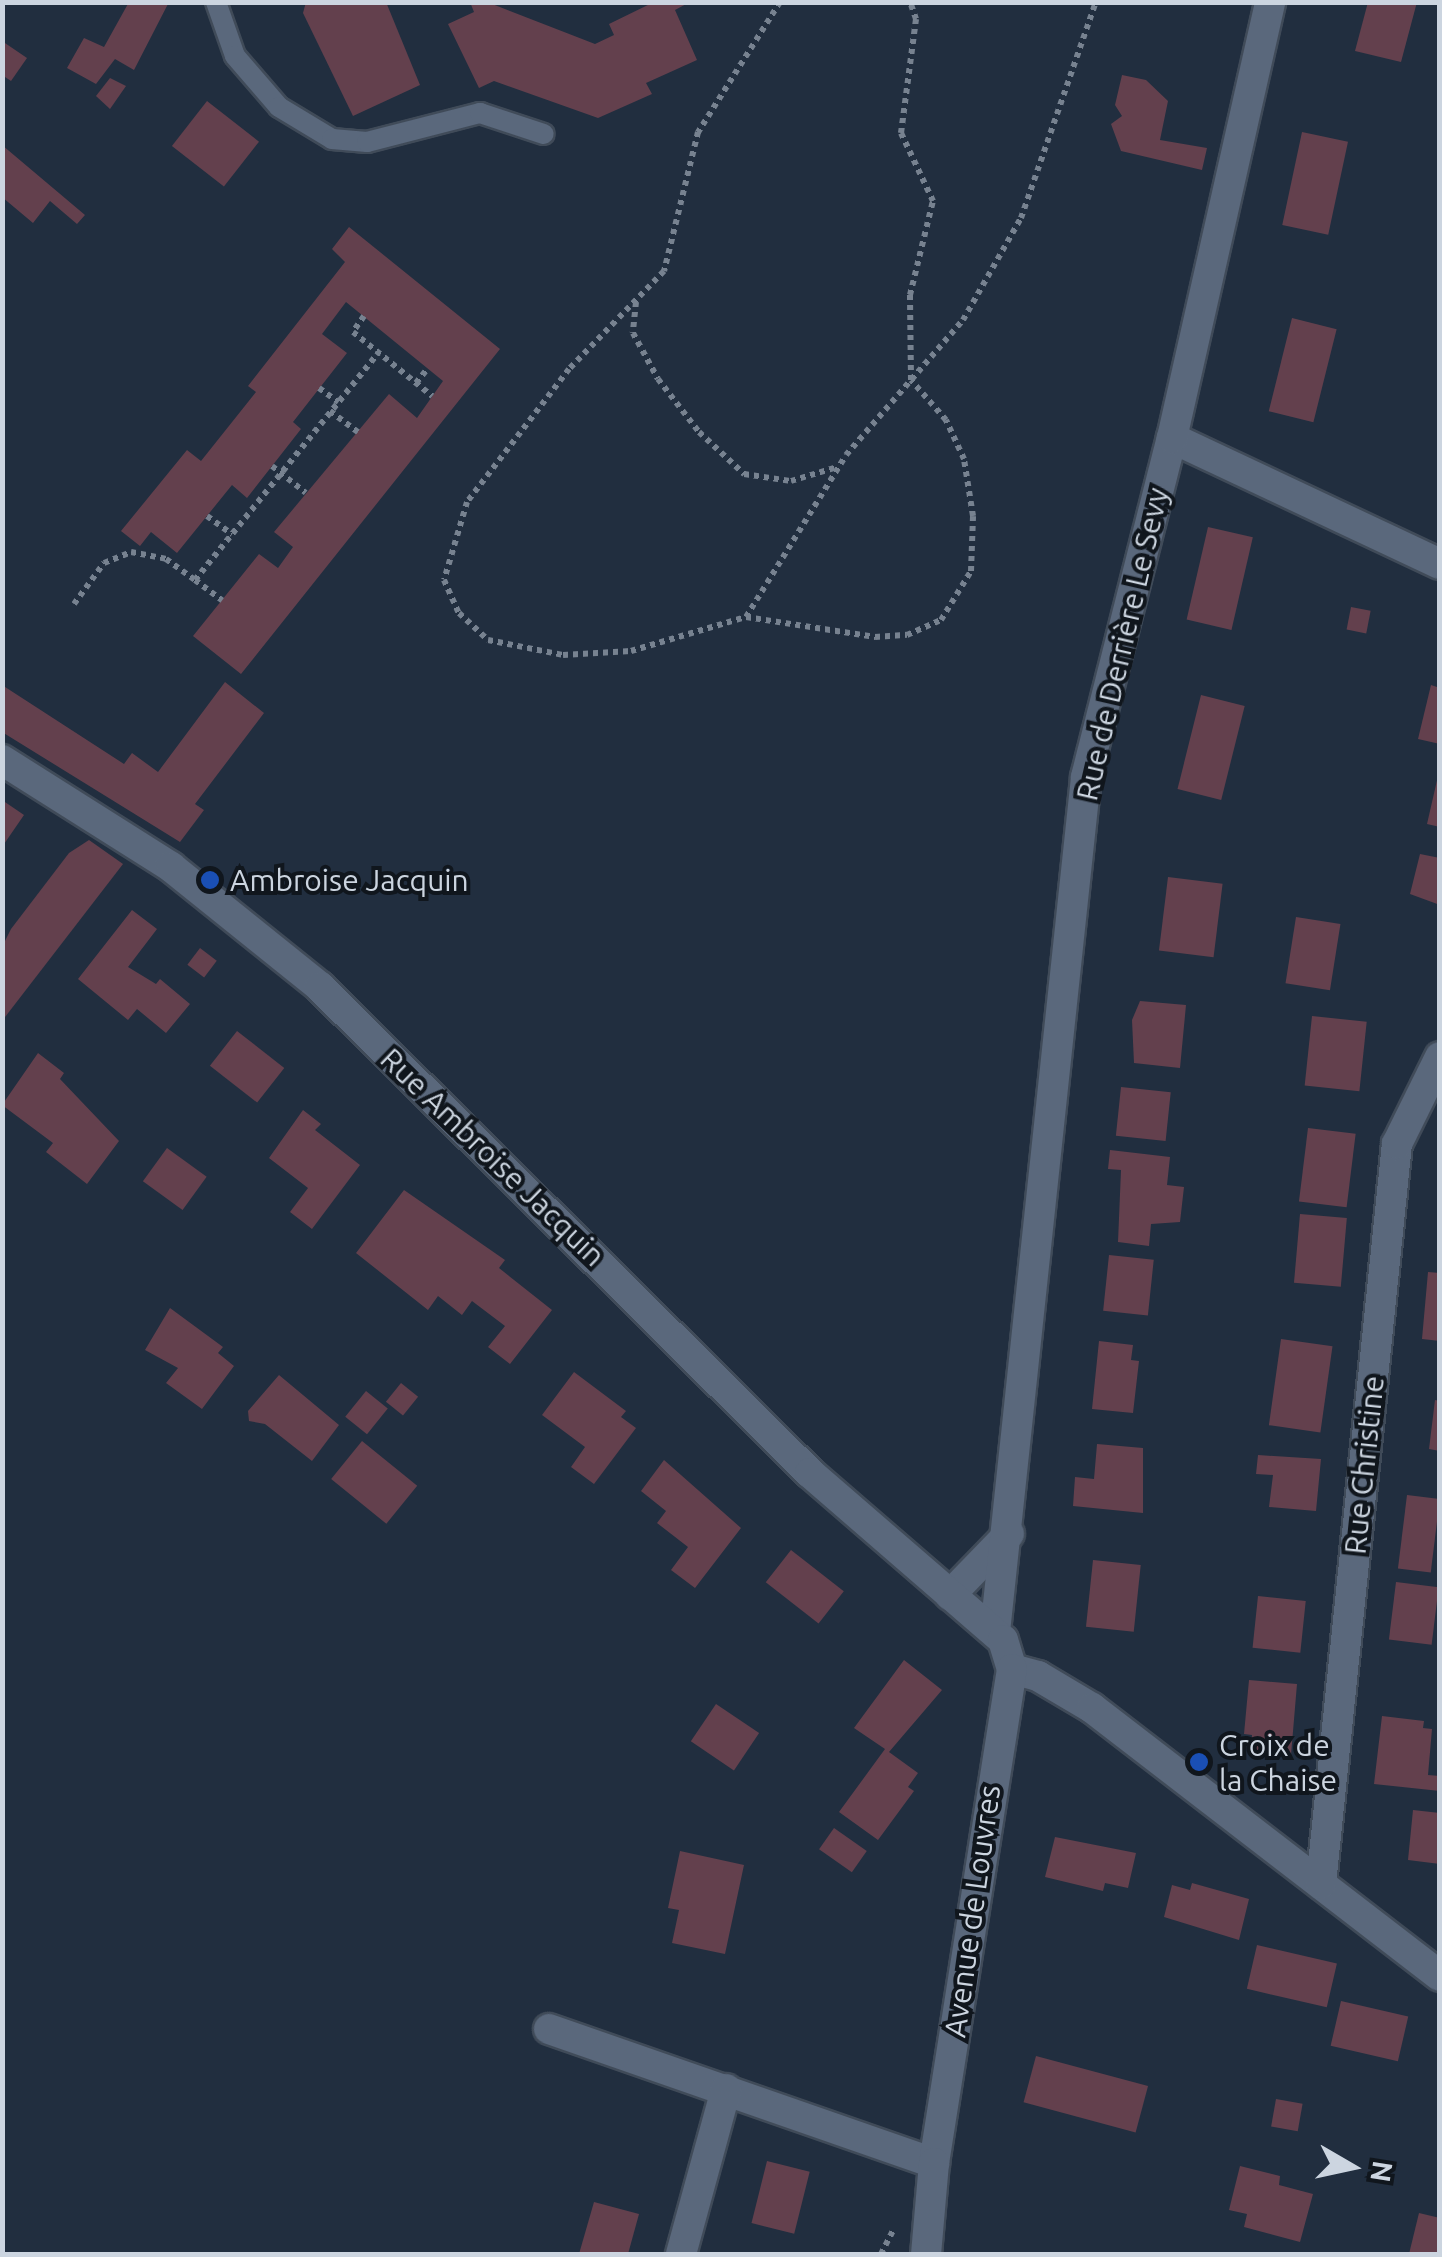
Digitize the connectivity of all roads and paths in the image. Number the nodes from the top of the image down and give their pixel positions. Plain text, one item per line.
1 (216, 2) edge
2 (780, 2) edge
3 (910, 2) edge
4 (1096, 2) edge
5 (1270, 2) edge
6 (544, 134) dead end
7 (636, 300) junction
8 (364, 316) dead end
9 (378, 353) junction
10 (428, 368) dead end
11 (911, 380) junction
12 (415, 383) junction
13 (319, 388) dead end
14 (432, 396) dead end
15 (338, 402) junction
16 (330, 411) junction
17 (358, 432) dead end
18 (1172, 438) junction
19 (272, 466) dead end
20 (839, 466) junction
21 (280, 474) junction
22 (306, 493) dead end
23 (207, 516) dead end
24 (232, 534) junction
25 (1440, 564) edge
26 (194, 580) junction
27 (222, 600) dead end
28 (74, 604) dead end
29 (746, 616) junction
30 (2, 760) edge
31 (1440, 1057) edge
32 (1009, 1534) junction
33 (950, 1594) junction
34 (995, 1632) junction
35 (1012, 1669) junction
36 (1321, 1884) junction
37 (1440, 1976) edge
38 (548, 2029) dead end
39 (726, 2089) junction
40 (934, 2162) junction
41 (681, 2254) edge
42 (926, 2254) edge

1 - 6 lane
2 - 7 path
3 - 11 path
4 - 11 path
5 - 18 street, Rue de Derrière Le Sevy
7 - 20 path
7 - 29 path
8 - 9 path
9 - 12 path
9 - 15 path
10 - 12 path
11 - 20 path
11 - 29 path
12 - 14 path
13 - 15 path
15 - 16 path
16 - 17 path
16 - 21 path
18 - 25 street
18 - 32 street, Rue de Derrière Le Sevy
19 - 21 path
20 - 29 path
21 - 22 path
21 - 24 path
23 - 24 path
24 - 26 path
26 - 27 path
26 - 28 path
30 - 33 street, Rue Ambroise Jacquin
31 - 36 street, Rue Christine
32 - 33 street
32 - 34 street, Rue de Derrière Le Sevy
33 - 34 street
34 - 35 street
35 - 36 street
35 - 40 street, Avenue de Louvres
36 - 37 street
38 - 39 street
39 - 40 street
39 - 41 street
40 - 42 street, Avenue de Louvres

